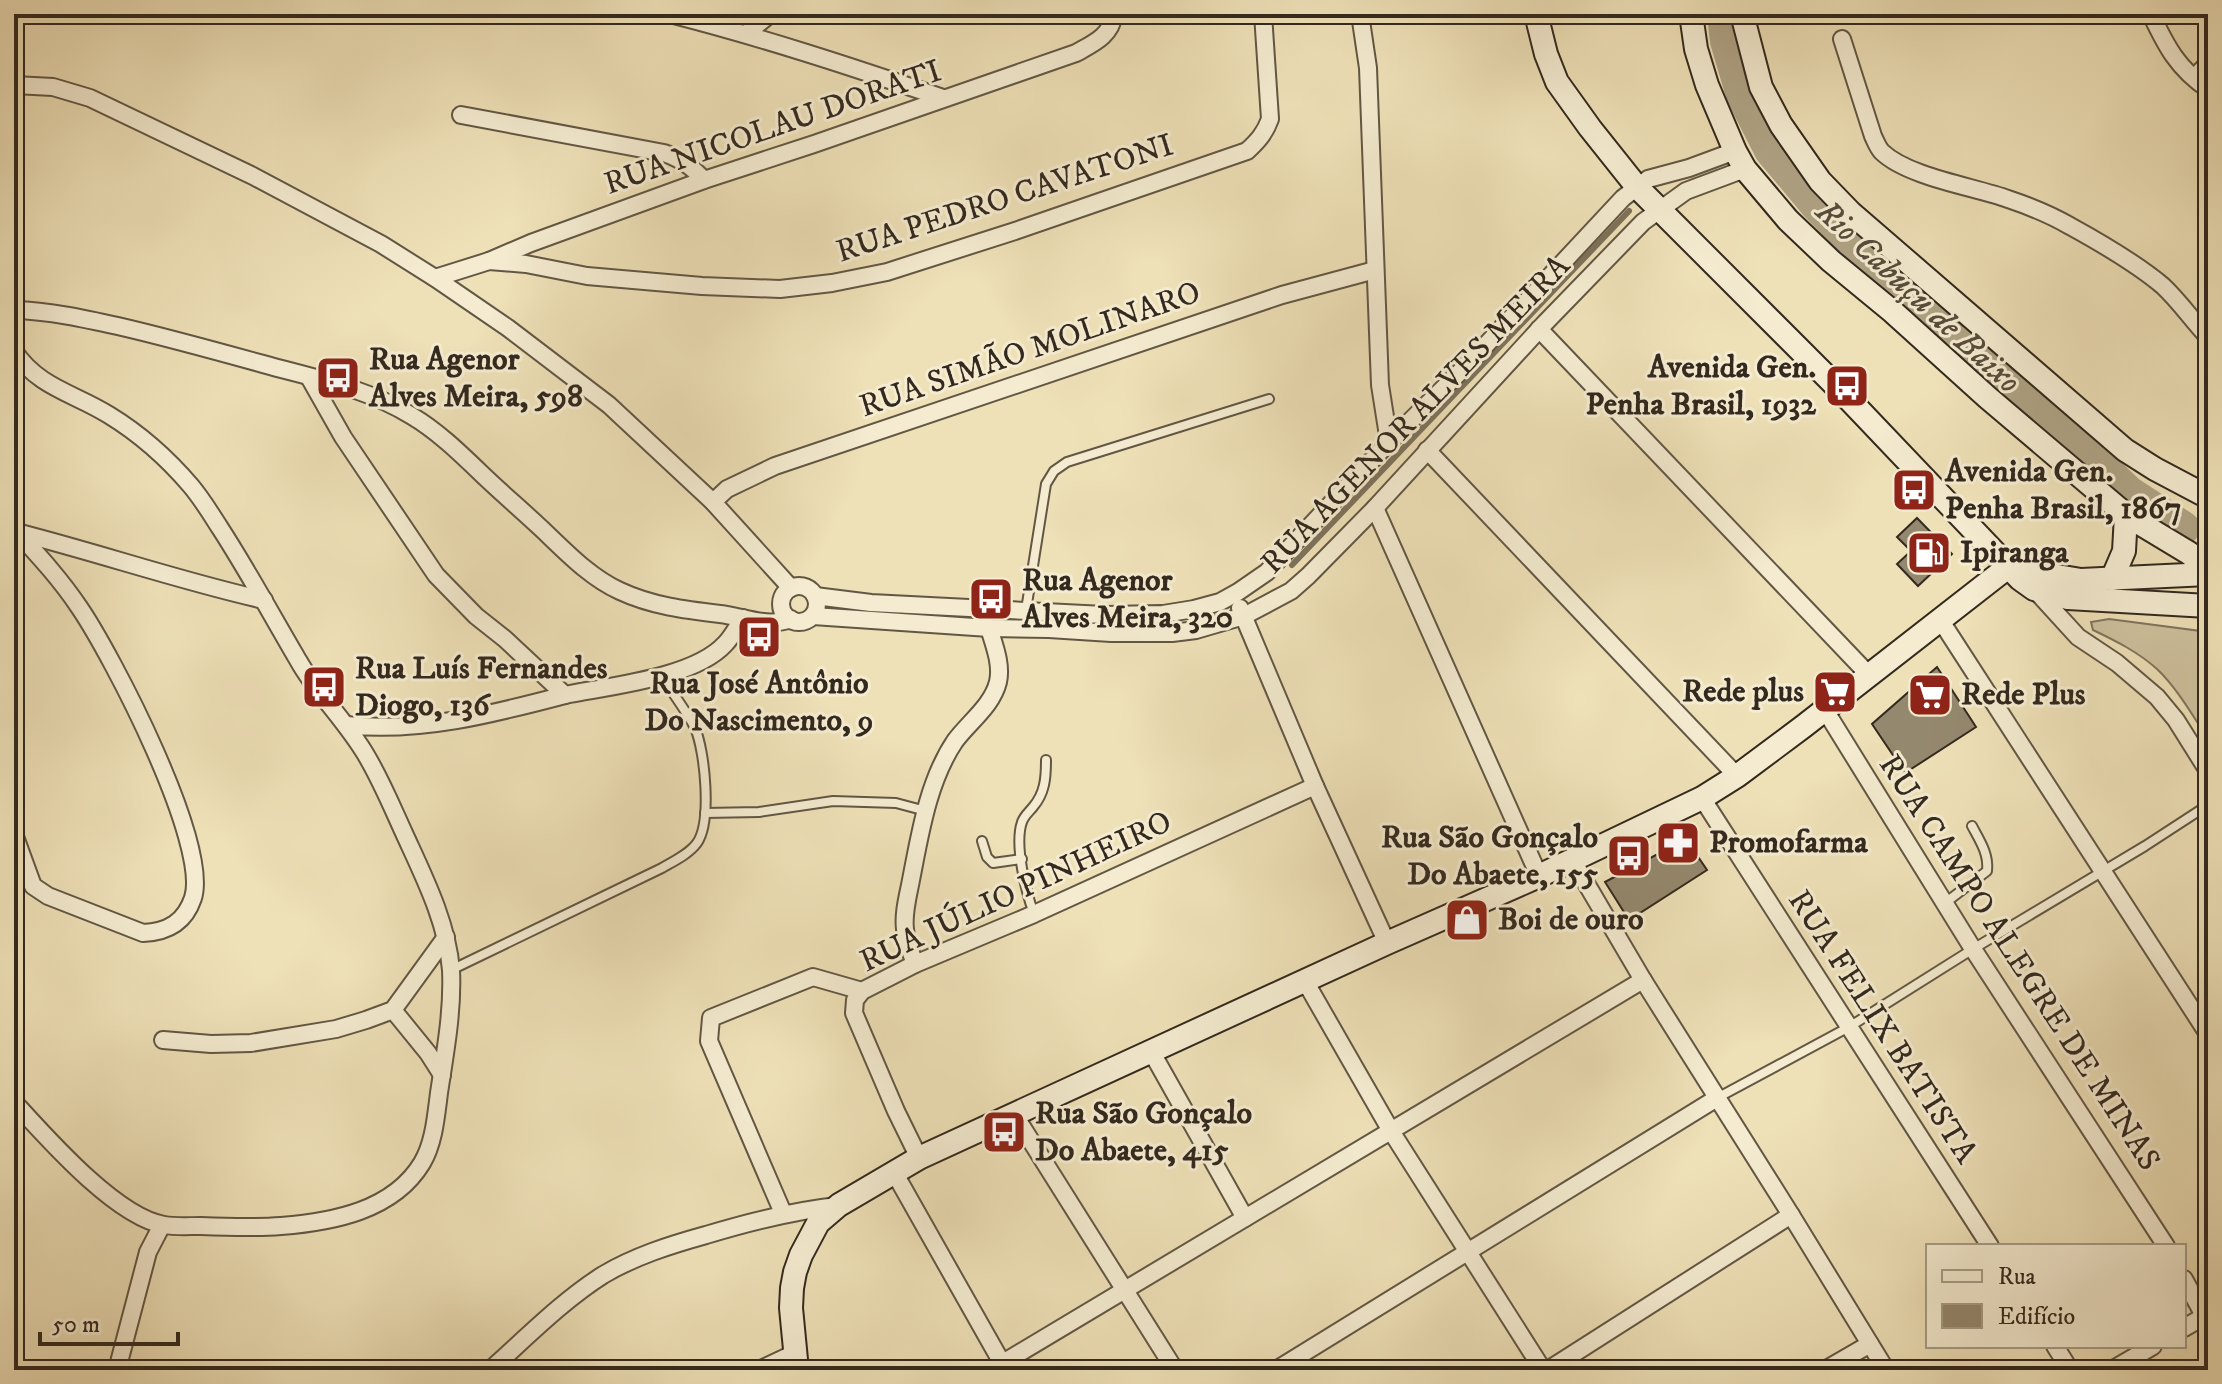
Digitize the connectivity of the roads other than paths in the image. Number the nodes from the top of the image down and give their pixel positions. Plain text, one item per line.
1 (670, 14) edge
2 (770, 14) edge
3 (1114, 14) edge
4 (1263, 14) edge
5 (1360, 14) edge
6 (1536, 14) edge
7 (1691, 14) edge
8 (1742, 14) edge
9 (2151, 14) edge
10 (746, 34) junction
11 (1842, 39) dead end
12 (2208, 58) edge
13 (2189, 76) junction
14 (14, 85) edge
15 (2208, 89) edge
16 (943, 98) junction
17 (461, 115) dead end
18 (1740, 160) junction
19 (704, 180) junction
20 (1637, 187) junction
21 (1660, 209) junction
22 (489, 261) junction
23 (1375, 270) junction
24 (435, 278) junction
25 (14, 310) edge
26 (1539, 329) junction
27 (2207, 338) edge
28 (14, 351) edge
29 (309, 377) junction
30 (1269, 399) dead end
31 (1389, 442) junction
32 (1427, 450) junction
33 (2208, 497) edge
34 (713, 502) junction
35 (1375, 508) junction
36 (2126, 515) junction
37 (16, 532) edge
38 (2008, 567) junction
39 (2208, 568) edge
40 (1267, 572) junction
41 (2208, 574) edge
42 (2112, 579) junction
43 (791, 588) junction
44 (2034, 589) junction
45 (1291, 591) junction
46 (1233, 595) junction
47 (815, 596) junction
48 (264, 600) junction
49 (2208, 606) edge
50 (1025, 611) junction
51 (786, 613) junction
52 (813, 616) junction
53 (1244, 616) junction
54 (749, 619) junction
55 (1941, 621) junction
56 (989, 628) junction
57 (1869, 675) junction
58 (662, 676) junction
59 (565, 695) junction
60 (1825, 710) junction
61 (346, 725) junction
62 (1046, 760) dead end
63 (2208, 771) edge
64 (1737, 776) junction
65 (1315, 786) junction
66 (1702, 798) junction
67 (2208, 805) edge
68 (927, 811) junction
69 (705, 813) junction
70 (1972, 826) dead end
71 (14, 834) edge
72 (982, 841) dead end
73 (1022, 859) junction
74 (1573, 861) junction
75 (2104, 871) junction
76 (1539, 876) junction
77 (33, 886) junction
78 (14, 890) edge
79 (1945, 903) junction
80 (1034, 914) junction
81 (446, 937) junction
82 (1387, 943) junction
83 (1973, 949) junction
84 (915, 964) junction
85 (451, 970) junction
86 (1643, 980) junction
87 (1305, 981) junction
88 (862, 991) junction
89 (393, 1010) junction
90 (1849, 1027) junction
91 (2208, 1034) edge
92 (163, 1040) dead end
93 (1151, 1051) junction
94 (442, 1075) junction
95 (1717, 1098) junction
96 (14, 1102) edge
97 (1014, 1114) junction
98 (1391, 1131) junction
99 (919, 1158) junction
100 (894, 1172) junction
101 (839, 1205) junction
102 (783, 1213) junction
103 (1791, 1215) junction
104 (1245, 1218) junction
105 (162, 1225) junction
106 (1989, 1244) edge
107 (2165, 1244) edge
108 (1468, 1252) junction
109 (2186, 1282) edge
110 (1124, 1291) junction
111 (2207, 1318) edge
112 (2186, 1327) edge
113 (1870, 1344) junction
114 (2056, 1348) edge
115 (2150, 1348) edge
116 (796, 1362) edge
117 (997, 1367) edge
118 (117, 1370) edge
119 (490, 1370) edge
120 (759, 1370) edge
121 (1175, 1370) edge
122 (1276, 1370) edge
123 (1546, 1370) edge
124 (1825, 1370) edge
125 (1886, 1370) edge
126 (2070, 1370) edge
127 (2112, 1370) edge

1 - 10 street
2 - 10 street
3 - 16 street, RUA NICOLAU DORATI
4 - 22 street, RUA PEDRO CAVATONI
5 - 23 street
6 - 20 street
7 - 18 street
8 - 33 street
9 - 13 street
10 - 16 street
11 - 27 street
12 - 13 lane
13 - 15 street
14 - 24 street
16 - 19 street, RUA NICOLAU DORATI
17 - 19 street
18 - 20 street, RUA AGENOR ALVES MEIRA
18 - 21 street, RUA AGENOR ALVES MEIRA
18 - 36 street
19 - 22 street, RUA NICOLAU DORATI
20 - 21 street
20 - 31 street, RUA AGENOR ALVES MEIRA
21 - 26 street, RUA AGENOR ALVES MEIRA
21 - 38 street
22 - 24 street, RUA NICOLAU DORATI
23 - 31 street
23 - 34 street, RUA SIMÃO MOLINARO
24 - 34 street
25 - 29 street
26 - 32 street, RUA AGENOR ALVES MEIRA
26 - 57 street
28 - 48 street
29 - 54 street
29 - 59 street
30 - 50 lane
31 - 40 street, RUA AGENOR ALVES MEIRA
32 - 35 street, RUA AGENOR ALVES MEIRA
32 - 64 street
34 - 43 street
35 - 45 street, RUA AGENOR ALVES MEIRA
35 - 76 street
36 - 39 street
36 - 42 street
37 - 48 street
37 - 77 street
38 - 42 street
38 - 44 street
38 - 55 street
40 - 45 street
40 - 46 street, RUA AGENOR ALVES MEIRA
41 - 42 street
43 - 47 street
43 - 51 street
44 - 49 street
44 - 63 street
45 - 53 street, RUA AGENOR ALVES MEIRA
46 - 50 street, RUA AGENOR ALVES MEIRA
46 - 53 street
47 - 50 street, RUA AGENOR ALVES MEIRA
47 - 52 street
48 - 61 street
51 - 52 street
51 - 54 street
52 - 56 street, RUA AGENOR ALVES MEIRA
53 - 56 street, RUA AGENOR ALVES MEIRA
53 - 65 street
54 - 58 street
55 - 57 street
55 - 75 street
56 - 68 street
57 - 60 street
58 - 59 street
58 - 69 lane
59 - 61 street
60 - 64 street
60 - 79 street, RUA CAMPO ALEGRE DE MINAS
61 - 81 street
62 - 73 lane
64 - 66 street
65 - 80 street, RUA JÚLIO PINHEIRO
65 - 82 street
66 - 74 street
66 - 90 street, RUA FELIX BATISTA
67 - 75 lane
68 - 69 lane
68 - 84 street
69 - 85 lane
70 - 79 lane
71 - 77 street
72 - 73 lane
73 - 80 lane
74 - 76 street
74 - 86 street
75 - 83 lane
75 - 91 street
76 - 82 street
77 - 78 street
79 - 83 street, RUA CAMPO ALEGRE DE MINAS
80 - 84 street, RUA JÚLIO PINHEIRO
81 - 85 street
81 - 89 street
82 - 87 street
83 - 90 lane
83 - 107 street, RUA CAMPO ALEGRE DE MINAS
84 - 88 street, RUA JÚLIO PINHEIRO
85 - 94 street
86 - 95 street
86 - 98 street
87 - 93 street
87 - 98 street
88 - 99 street, RUA JÚLIO PINHEIRO
88 - 102 street
89 - 92 street
89 - 94 street
90 - 95 lane
90 - 106 street, RUA FELIX BATISTA
93 - 97 street
93 - 104 street
94 - 105 street
95 - 103 street
95 - 108 street
96 - 105 street
97 - 99 street
97 - 110 street
98 - 104 street
98 - 108 street
99 - 100 street
100 - 101 street
100 - 117 street
101 - 102 street
101 - 116 street
102 - 119 street
103 - 113 street
103 - 123 street
104 - 110 street
105 - 118 street
108 - 122 street
108 - 123 street
109 - 111 street
110 - 117 street
110 - 121 street
111 - 112 street
113 - 124 street
113 - 125 street
114 - 126 street
115 - 127 street
116 - 120 street

